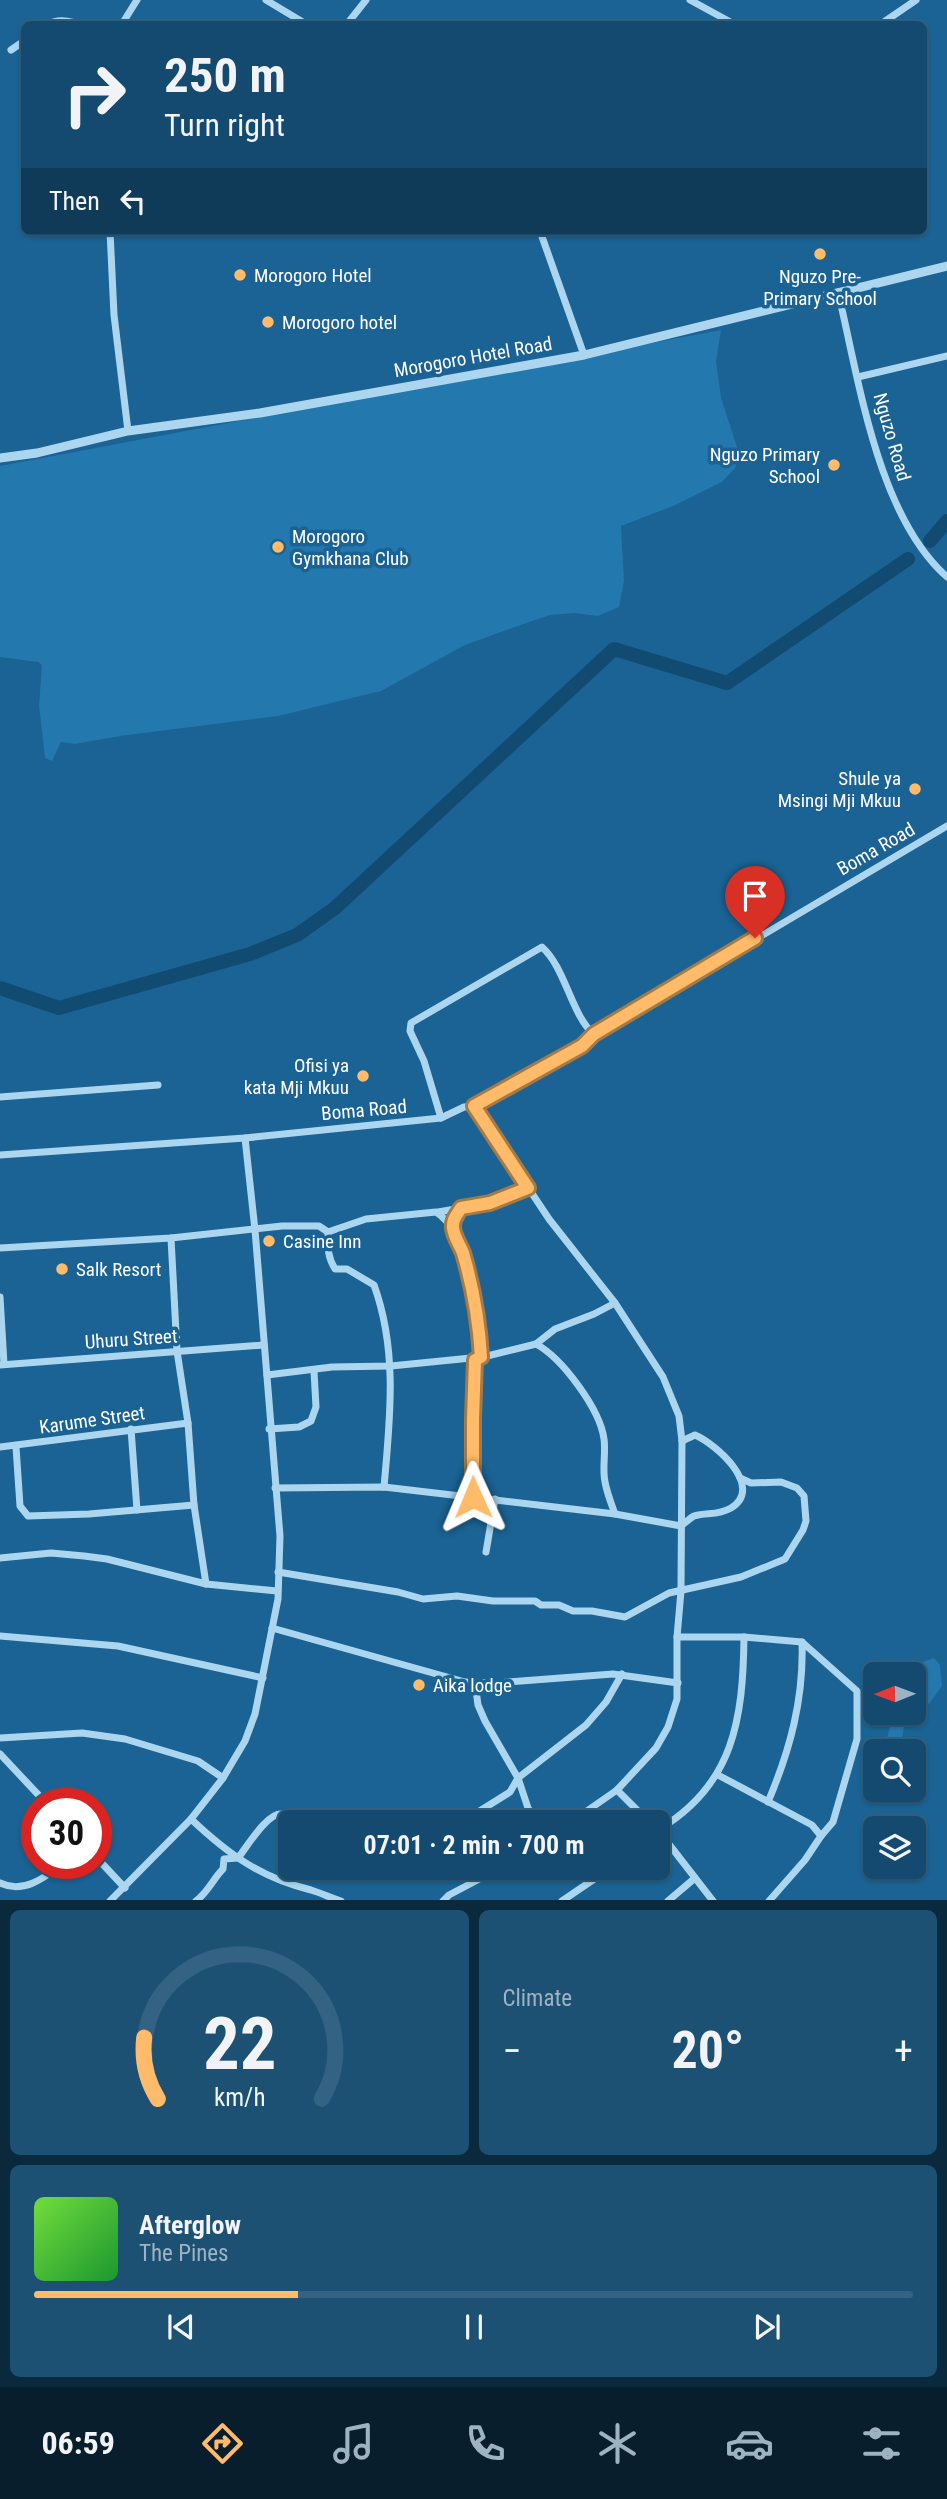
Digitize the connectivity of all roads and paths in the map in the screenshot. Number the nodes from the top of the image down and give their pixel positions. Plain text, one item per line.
1 (137, 0) edge
2 (265, 0) edge
3 (366, 0) edge
4 (690, 0) edge
5 (916, 0) edge
6 (124, 21) edge
7 (301, 21) edge
8 (348, 21) edge
9 (728, 21) edge
10 (885, 21) edge
11 (21, 43) edge
12 (11, 50) dead end
13 (110, 235) edge
14 (541, 235) edge
15 (947, 266) edge
16 (838, 292) junction
17 (584, 355) junction
18 (947, 356) edge
19 (858, 377) junction
20 (128, 431) junction
21 (0, 458) edge
22 (947, 577) edge
23 (947, 826) edge
24 (594, 1034) junction
25 (158, 1085) dead end
26 (0, 1097) edge
27 (474, 1106) junction
28 (441, 1118) junction
29 (245, 1138) junction
30 (0, 1155) edge
31 (528, 1188) junction
32 (461, 1208) junction
33 (436, 1212) junction
34 (255, 1230) junction
35 (453, 1230) junction
36 (328, 1232) junction
37 (172, 1238) junction
38 (0, 1248) edge
39 (0, 1297) edge
40 (615, 1303) junction
41 (536, 1344) junction
42 (264, 1345) junction
43 (177, 1351) junction
44 (478, 1358) junction
45 (2, 1364) edge
46 (391, 1366) junction
47 (314, 1371) junction
48 (267, 1375) junction
49 (188, 1423) junction
50 (131, 1429) junction
51 (269, 1429) junction
52 (682, 1441) junction
53 (0, 1447) edge
54 (16, 1447) junction
55 (740, 1478) junction
56 (384, 1487) junction
57 (275, 1488) junction
58 (473, 1497) junction
59 (495, 1499) junction
60 (194, 1505) junction
61 (137, 1510) junction
62 (615, 1514) junction
63 (681, 1525) junction
64 (486, 1552) dead end
65 (0, 1558) edge
66 (278, 1572) junction
67 (206, 1584) junction
68 (277, 1591) junction
69 (681, 1591) junction
70 (272, 1628) junction
71 (0, 1636) edge
72 (677, 1637) junction
73 (744, 1637) junction
74 (802, 1642) junction
75 (622, 1674) junction
76 (263, 1678) junction
77 (475, 1683) junction
78 (678, 1683) junction
79 (0, 1738) edge
80 (0, 1754) edge
81 (718, 1775) junction
82 (223, 1778) junction
83 (518, 1778) junction
84 (32, 1788) edge
85 (617, 1790) junction
86 (768, 1802) junction
87 (481, 1810) edge
88 (529, 1810) edge
89 (588, 1810) edge
90 (637, 1810) edge
91 (278, 1815) edge
92 (191, 1819) junction
93 (670, 1823) edge
94 (821, 1836) junction
95 (670, 1846) edge
96 (238, 1858) junction
97 (112, 1874) edge
98 (695, 1878) junction
99 (40, 1879) edge
100 (477, 1880) edge
101 (592, 1880) edge
102 (0, 1883) edge
103 (125, 1888) junction
104 (110, 1900) edge
105 (196, 1900) edge
106 (341, 1900) edge
107 (443, 1900) edge
108 (562, 1900) edge
109 (668, 1900) edge
110 (713, 1900) edge
111 (769, 1900) edge

1 - 6 street
2 - 7 street
3 - 8 street
4 - 9 street
5 - 10 street
11 - 12 street
13 - 20 street
14 - 17 street
15 - 16 street, Morogoro Hotel Road
16 - 17 street, Morogoro Hotel Road
16 - 19 street, Nguzo Road
17 - 20 street, Morogoro Hotel Road
18 - 19 street
19 - 22 street, Nguzo Road
20 - 21 street, Morogoro Hotel Road
23 - 24 street, Boma Road
24 - 27 street, Boma Road
24 - 28 street
25 - 26 street
27 - 28 street, Boma Road
27 - 31 street
28 - 29 street, Boma Road
29 - 30 street, Boma Road
29 - 34 street
31 - 32 street
31 - 40 street
32 - 33 street
32 - 35 street
33 - 35 street
33 - 36 street
34 - 36 street
34 - 37 street
34 - 42 street
35 - 44 street
36 - 46 street
37 - 38 street
37 - 43 street
39 - 45 street
40 - 41 street
40 - 52 street
41 - 44 street
41 - 62 street
42 - 43 street, Uhuru Street
42 - 48 street
43 - 45 street, Uhuru Street
43 - 49 street
44 - 46 street
44 - 58 street
46 - 47 street
46 - 56 street
47 - 48 street
47 - 51 street
48 - 51 street
49 - 50 street, Karume Street
49 - 60 street
50 - 54 street, Karume Street
50 - 61 street
51 - 57 street
52 - 55 street
52 - 63 street
53 - 54 street, Karume Street
54 - 61 street
55 - 63 street
55 - 69 street
56 - 57 street
56 - 58 street
57 - 66 street
58 - 59 street
59 - 62 street
59 - 64 street
60 - 61 street
60 - 67 street
62 - 63 street
63 - 69 street
65 - 67 street
66 - 68 street
66 - 69 street
67 - 68 street
68 - 70 street
69 - 72 street
70 - 76 street
70 - 77 street
71 - 76 street
72 - 73 street
72 - 78 street
73 - 74 street
73 - 81 street
74 - 86 street
74 - 94 street
75 - 77 street
75 - 78 street
75 - 83 street
76 - 82 street
77 - 83 street
78 - 85 street
79 - 82 street
80 - 84 street
81 - 86 street
81 - 93 street
82 - 92 street
83 - 87 street
83 - 88 street
85 - 89 street
85 - 90 street
86 - 94 street
91 - 96 street
92 - 96 street
92 - 103 street
94 - 111 street
95 - 98 street
96 - 105 street
96 - 106 street
97 - 103 street
98 - 109 street
98 - 110 street
99 - 102 street
100 - 107 street
101 - 108 street
103 - 104 street

